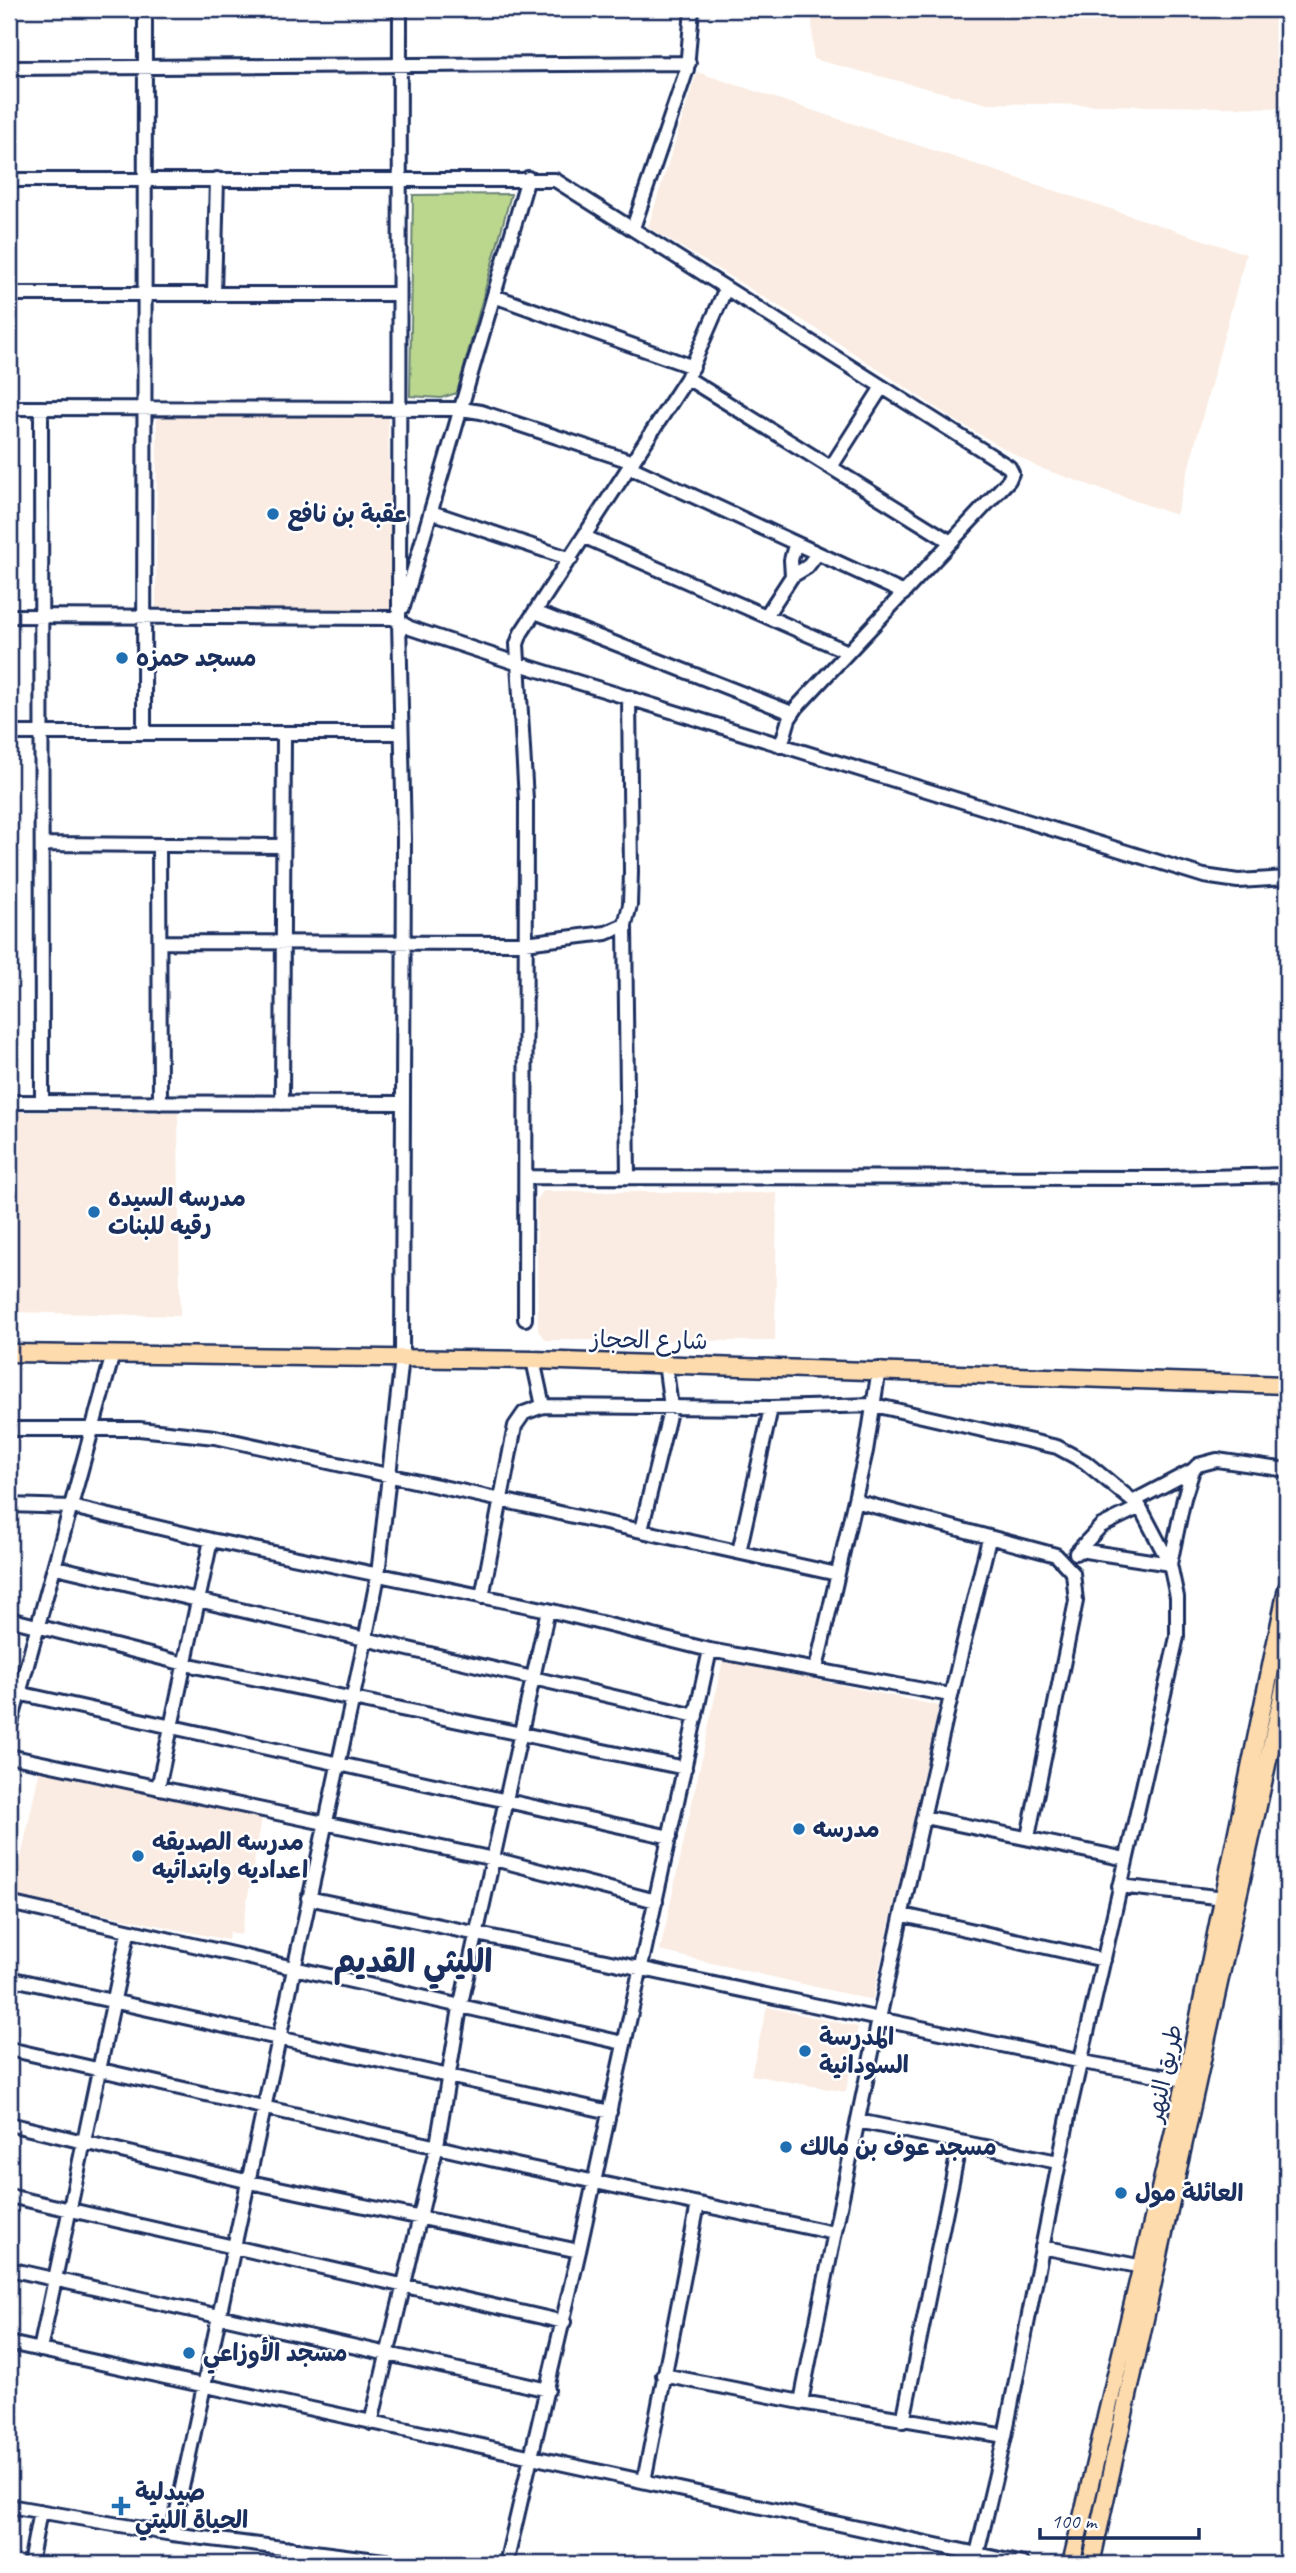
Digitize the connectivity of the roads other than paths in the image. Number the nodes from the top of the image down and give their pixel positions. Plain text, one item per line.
1 (145, 9) edge
2 (400, 9) edge
3 (692, 9) edge
4 (689, 63) junction
5 (400, 67) junction
6 (9, 68) edge
7 (144, 68) junction
8 (401, 178) junction
9 (528, 178) junction
10 (216, 179) junction
11 (9, 180) edge
12 (144, 180) junction
13 (633, 228) junction
14 (726, 288) junction
15 (9, 294) edge
16 (146, 294) junction
17 (214, 294) junction
18 (399, 294) junction
19 (494, 296) junction
20 (690, 372) junction
21 (882, 387) junction
22 (145, 407) junction
23 (9, 408) edge
24 (41, 408) junction
25 (398, 409) junction
26 (461, 409) junction
27 (632, 464) junction
28 (831, 467) junction
29 (431, 512) junction
30 (585, 537) junction
31 (951, 542) junction
32 (795, 545) junction
33 (817, 554) junction
34 (571, 559) junction
35 (792, 576) junction
36 (904, 593) junction
37 (534, 612) junction
38 (9, 616) edge
39 (145, 616) junction
40 (766, 616) junction
41 (43, 617) junction
42 (399, 621) junction
43 (848, 652) junction
44 (516, 663) junction
45 (629, 697) junction
46 (792, 713) junction
47 (9, 733) edge
48 (43, 733) junction
49 (144, 733) junction
50 (284, 733) junction
51 (400, 733) junction
52 (781, 746) junction
53 (43, 845) junction
54 (159, 846) junction
55 (282, 846) junction
56 (1287, 878) edge
57 (625, 925) junction
58 (283, 940) junction
59 (403, 941) junction
60 (160, 942) junction
61 (525, 943) junction
62 (9, 1102) edge
63 (42, 1102) junction
64 (160, 1103) junction
65 (282, 1103) junction
66 (401, 1103) junction
67 (1287, 1175) edge
68 (526, 1177) junction
69 (628, 1177) junction
70 (524, 1319) dead end
71 (9, 1353) edge
72 (114, 1354) junction
73 (402, 1357) junction
74 (533, 1360) junction
75 (665, 1363) junction
76 (879, 1369) junction
77 (1287, 1385) edge
78 (874, 1405) junction
79 (543, 1406) junction
80 (671, 1407) junction
81 (771, 1408) junction
82 (9, 1429) edge
83 (91, 1429) junction
84 (1193, 1470) junction
85 (1287, 1471) edge
86 (390, 1474) junction
87 (499, 1500) junction
88 (855, 1501) junction
89 (1137, 1504) junction
90 (9, 1505) edge
91 (72, 1507) junction
92 (641, 1530) junction
93 (989, 1539) junction
94 (211, 1540) junction
95 (1079, 1550) junction
96 (739, 1552) junction
97 (1067, 1564) junction
98 (1170, 1564) junction
99 (56, 1567) junction
100 (837, 1574) junction
101 (378, 1575) junction
102 (1287, 1588) edge
103 (482, 1597) junction
104 (197, 1601) junction
105 (548, 1610) junction
106 (9, 1619) edge
107 (38, 1626) junction
108 (365, 1641) junction
109 (710, 1650) junction
110 (185, 1664) junction
111 (816, 1669) junction
112 (1287, 1674) edge
113 (533, 1678) junction
114 (14, 1692) edge
115 (950, 1695) junction
116 (352, 1697) junction
117 (696, 1716) junction
118 (172, 1726) junction
119 (9, 1730) edge
120 (520, 1733) junction
121 (9, 1756) edge
122 (338, 1764) junction
123 (685, 1768) junction
124 (158, 1788) junction
125 (506, 1800) junction
126 (924, 1817) junction
127 (324, 1825) junction
128 (670, 1837) junction
129 (1028, 1837) junction
130 (1126, 1859) junction
131 (494, 1860) junction
132 (1119, 1886) junction
133 (308, 1898) junction
134 (1224, 1898) junction
135 (656, 1901) junction
136 (9, 1903) edge
137 (903, 1915) junction
138 (128, 1933) junction
139 (478, 1933) junction
140 (1104, 1960) junction
141 (640, 1968) junction
142 (294, 1969) junction
143 (9, 1979) edge
144 (112, 2001) junction
145 (460, 2008) junction
146 (879, 2019) junction
147 (278, 2039) junction
148 (623, 2043) junction
149 (9, 2049) edge
150 (1082, 2062) junction
151 (98, 2071) junction
152 (447, 2078) junction
153 (1186, 2080) junction
154 (265, 2108) junction
155 (610, 2112) junction
156 (858, 2121) junction
157 (9, 2124) edge
158 (83, 2141) junction
159 (960, 2142) junction
160 (437, 2145) junction
161 (1058, 2162) junction
162 (596, 2181) junction
163 (250, 2182) junction
164 (9, 2196) edge
165 (698, 2204) junction
166 (68, 2211) junction
167 (420, 2218) junction
168 (834, 2233) junction
169 (1042, 2247) junction
170 (235, 2249) junction
171 (579, 2251) junction
172 (1143, 2267) junction
173 (9, 2269) edge
174 (53, 2279) junction
175 (405, 2286) junction
176 (221, 2315) junction
177 (564, 2322) junction
178 (9, 2343) edge
179 (40, 2350) junction
180 (387, 2354) junction
181 (1116, 2374) junction
182 (663, 2375) junction
183 (1132, 2380) junction
184 (204, 2385) junction
185 (548, 2390) junction
186 (801, 2402) junction
187 (903, 2421) junction
188 (371, 2423) junction
189 (1005, 2436) junction
190 (531, 2459) junction
191 (644, 2481) junction
192 (9, 2506) edge
193 (40, 2511) junction
194 (172, 2534) junction
195 (292, 2548) junction
196 (985, 2558) edge
197 (30, 2564) edge
198 (288, 2564) edge
199 (408, 2564) edge
200 (506, 2564) edge
201 (1023, 2564) edge
202 (1071, 2564) edge
203 (1091, 2564) edge

1 - 7 street
2 - 5 street
3 - 4 street
4 - 5 street
4 - 13 street
5 - 7 street
5 - 8 street
6 - 7 street
7 - 12 street
8 - 9 street
8 - 10 street
8 - 18 street
9 - 13 street
9 - 19 street
10 - 12 street
10 - 17 street
11 - 12 street
12 - 16 street
13 - 14 street
14 - 20 street
14 - 21 street
15 - 16 street
16 - 17 street
16 - 22 street
17 - 18 street
18 - 25 street
19 - 20 street
19 - 26 street
20 - 27 street
20 - 28 street
21 - 28 street
21 - 31 street
22 - 24 street
22 - 25 street
22 - 39 street
23 - 24 street
24 - 41 street
25 - 26 street
25 - 42 street
26 - 27 street
26 - 29 street
27 - 30 street
27 - 32 street
28 - 31 street
29 - 34 street
29 - 42 street
30 - 34 street
30 - 40 street
31 - 36 street
32 - 33 street
32 - 35 street
33 - 35 street
33 - 36 street
34 - 37 street
35 - 40 street
36 - 43 street
37 - 44 street
37 - 46 street
38 - 41 street
39 - 41 street
39 - 42 street
39 - 49 street
40 - 43 street
41 - 48 street
42 - 44 street
42 - 51 street
43 - 46 street
44 - 45 street
44 - 61 street
45 - 52 street
45 - 57 street
46 - 52 street
47 - 48 street
48 - 49 street
48 - 53 street
49 - 50 street
50 - 51 street
50 - 55 street
51 - 59 street
52 - 56 street
53 - 54 street
53 - 63 street
54 - 55 street
54 - 60 street
55 - 58 street
57 - 61 street
57 - 69 street
58 - 59 street
58 - 60 street
58 - 65 street
59 - 61 street
59 - 66 street
60 - 64 street
61 - 68 street
62 - 63 street
63 - 64 street
64 - 65 street
65 - 66 street
66 - 73 street
67 - 69 street
68 - 69 street
68 - 70 street
71 - 72 main road, شارع الحجاز
72 - 73 main road, شارع الحجاز
72 - 83 street
73 - 74 main road, شارع الحجاز
73 - 86 street
74 - 75 main road, شارع الحجاز
74 - 79 street
75 - 76 main road, شارع الحجاز
75 - 80 street
76 - 77 main road, شارع الحجاز
76 - 78 street
78 - 81 street
78 - 88 street
78 - 89 street
79 - 80 street
79 - 87 street
80 - 81 street
80 - 92 street
81 - 96 street
82 - 83 street
83 - 86 street
83 - 91 street
84 - 85 street
84 - 89 street
84 - 98 street
86 - 87 street
86 - 101 street
87 - 92 street
87 - 103 street
88 - 93 street
88 - 100 street
89 - 95 street
89 - 98 street
90 - 91 street
91 - 94 street
91 - 99 street
92 - 96 street
93 - 97 street
93 - 115 street
94 - 101 street
94 - 104 street
95 - 97 street
95 - 98 street
96 - 100 street
97 - 129 street
98 - 130 street
99 - 104 street
99 - 107 street
100 - 111 street
101 - 103 street
101 - 108 street
102 - 134 main road, طريق النهر
103 - 105 street
104 - 108 street
104 - 110 street
105 - 109 street
105 - 113 street
106 - 107 street
107 - 110 street
107 - 114 street
108 - 113 street
108 - 116 street
109 - 111 street
109 - 117 street
110 - 116 street
110 - 118 street
111 - 115 street
112 - 183 main road, طريق النهر
113 - 117 street
113 - 120 street
114 - 118 street
114 - 119 street
115 - 126 street
116 - 120 street
116 - 122 street
117 - 123 street
118 - 122 street
118 - 124 street
120 - 123 street
120 - 125 street
121 - 124 street
122 - 125 street
122 - 127 street
123 - 128 street
124 - 127 street
125 - 128 street
125 - 131 street
126 - 129 street
126 - 137 street
127 - 131 street
127 - 133 street
128 - 135 street
129 - 130 street
130 - 132 street
131 - 135 street
131 - 139 street
132 - 134 street
132 - 140 street
133 - 139 street
133 - 142 street
134 - 153 main road, طريق النهر
135 - 141 street
136 - 138 street
137 - 140 street
137 - 146 street
138 - 142 street
138 - 144 street
139 - 141 street
139 - 145 street
140 - 150 street
141 - 146 street
141 - 148 street
142 - 145 street
142 - 147 street
143 - 144 street
144 - 147 street
144 - 151 street
145 - 148 street
145 - 152 street
146 - 150 street
146 - 156 street
147 - 152 street
147 - 154 street
148 - 155 street
149 - 151 street
150 - 153 street
150 - 161 street
151 - 154 street
151 - 158 street
152 - 155 street
152 - 160 street
153 - 172 main road, طريق النهر
154 - 160 street
154 - 163 street
155 - 162 street
156 - 159 street
156 - 168 street
157 - 158 street
158 - 163 street
158 - 166 street
159 - 161 street
159 - 187 street
160 - 162 street
160 - 167 street
161 - 169 street
162 - 165 street
162 - 171 street
163 - 167 street
163 - 170 street
164 - 166 street
165 - 168 street
165 - 182 street
166 - 170 street
166 - 174 street
167 - 171 street
167 - 175 street
168 - 186 street
169 - 172 street
169 - 189 street
170 - 175 street
170 - 176 street
171 - 177 street
172 - 181 main road, طريق النهر
173 - 174 street
174 - 176 street
174 - 179 street
175 - 177 street
175 - 180 street
176 - 180 street
176 - 184 street
177 - 185 street
178 - 179 street
179 - 184 street
180 - 185 street
180 - 188 street
181 - 183 main road
181 - 202 main road, طريق النهر
182 - 186 street
182 - 191 street
183 - 203 main road, طريق النهر
184 - 188 street
184 - 194 street
185 - 190 street
186 - 187 street
187 - 189 street
188 - 190 street
189 - 196 street
190 - 191 street
190 - 200 street
191 - 196 street
192 - 193 street
193 - 194 street
193 - 197 street
194 - 195 street
195 - 198 street
195 - 199 street
196 - 201 street

